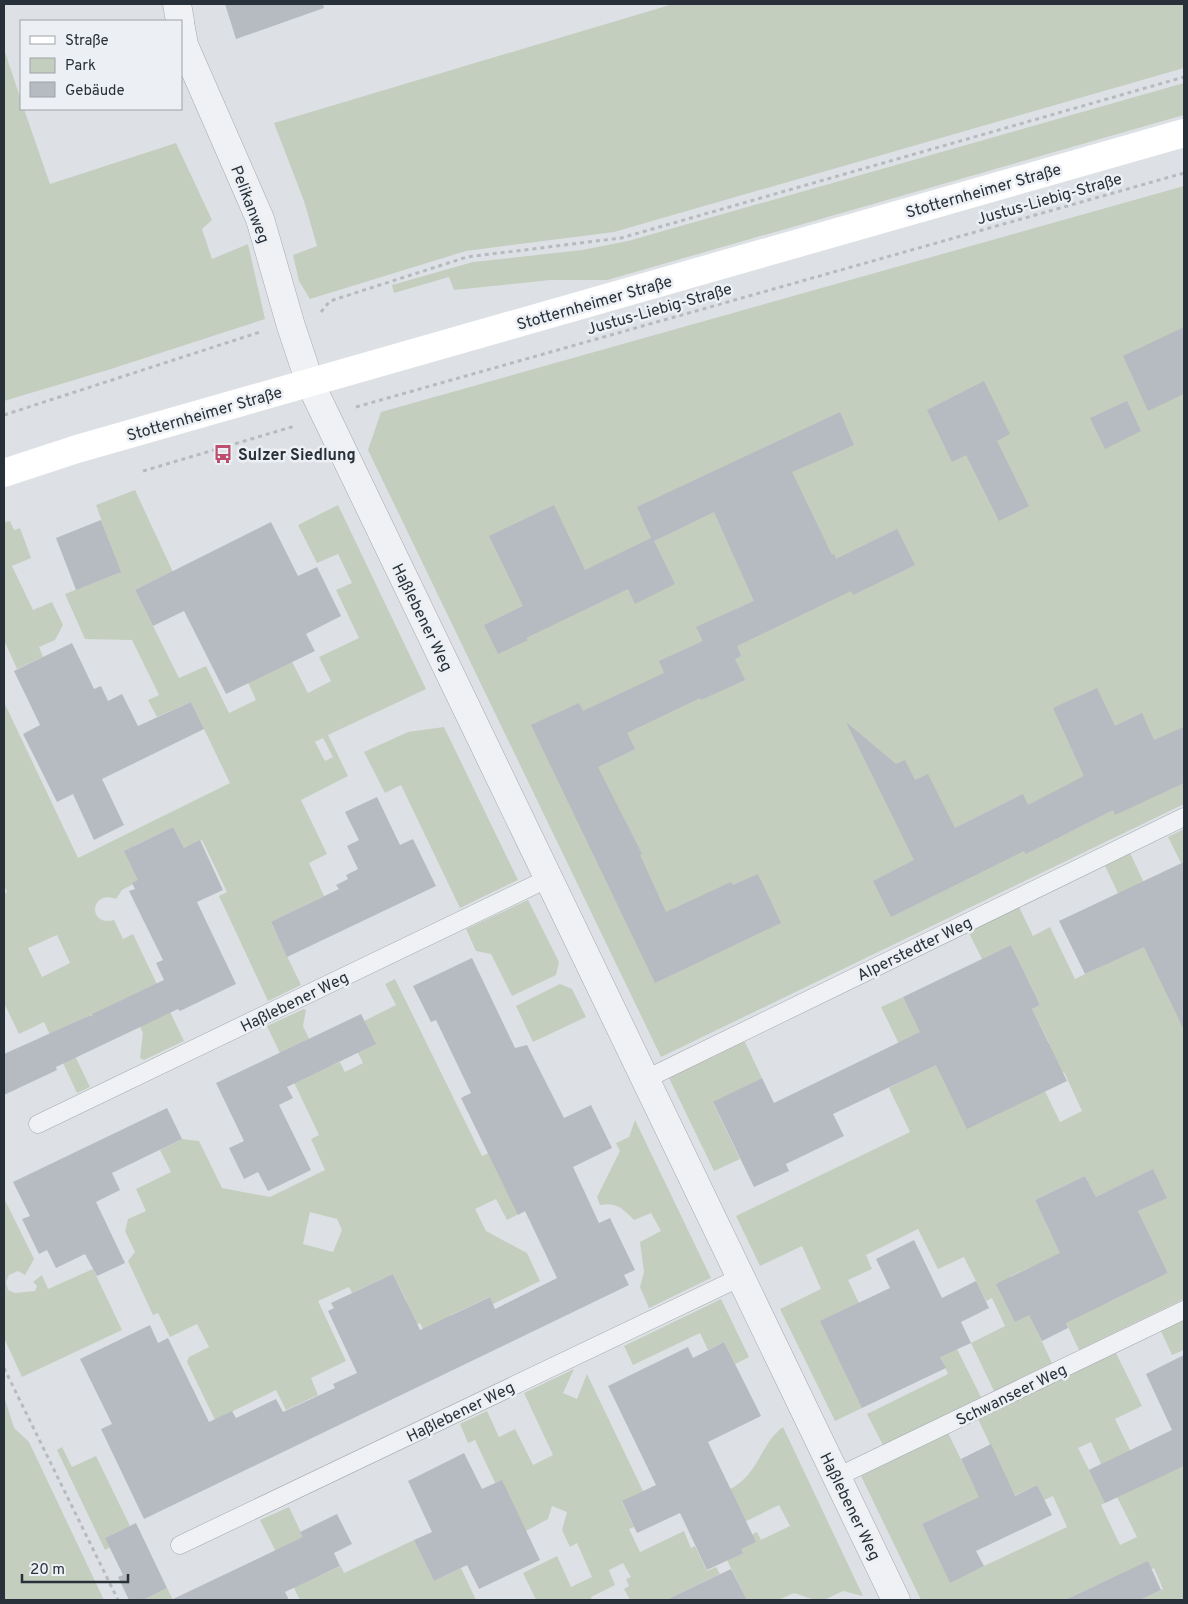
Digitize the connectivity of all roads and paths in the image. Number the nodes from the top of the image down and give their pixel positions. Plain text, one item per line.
1 (177, 4) edge
2 (180, 20) edge
3 (182, 34) edge
4 (1184, 77) edge
5 (1184, 133) edge
6 (1184, 174) edge
7 (291, 326) junction
8 (310, 383) junction
9 (4, 415) edge
10 (326, 415) junction
11 (143, 471) dead end
12 (4, 473) edge
13 (1184, 817) edge
14 (549, 878) junction
15 (644, 1080) junction
16 (38, 1124) dead end
17 (741, 1277) junction
18 (1184, 1310) edge
19 (4, 1368) edge
20 (837, 1477) junction
21 (180, 1545) dead end
22 (118, 1600) edge
23 (896, 1600) edge

1 - 2 street
3 - 7 street, Pelikanweg
4 - 7 path
5 - 8 main road, Stotternheimer Straße
6 - 10 path, Justus-Liebig-Straße
7 - 8 street, Pelikanweg
7 - 9 path
8 - 10 street, Haßlebener Weg
8 - 12 main road, Stotternheimer Straße
10 - 11 path, Justus-Liebig-Straße
10 - 14 street, Haßlebener Weg
13 - 15 lane, Alperstedter Weg
14 - 15 street, Haßlebener Weg
14 - 16 lane, Haßlebener Weg
15 - 17 street, Haßlebener Weg
17 - 20 street, Haßlebener Weg
17 - 21 lane, Haßlebener Weg
18 - 20 lane, Schwanseer Weg
19 - 22 path
20 - 23 street, Haßlebener Weg

